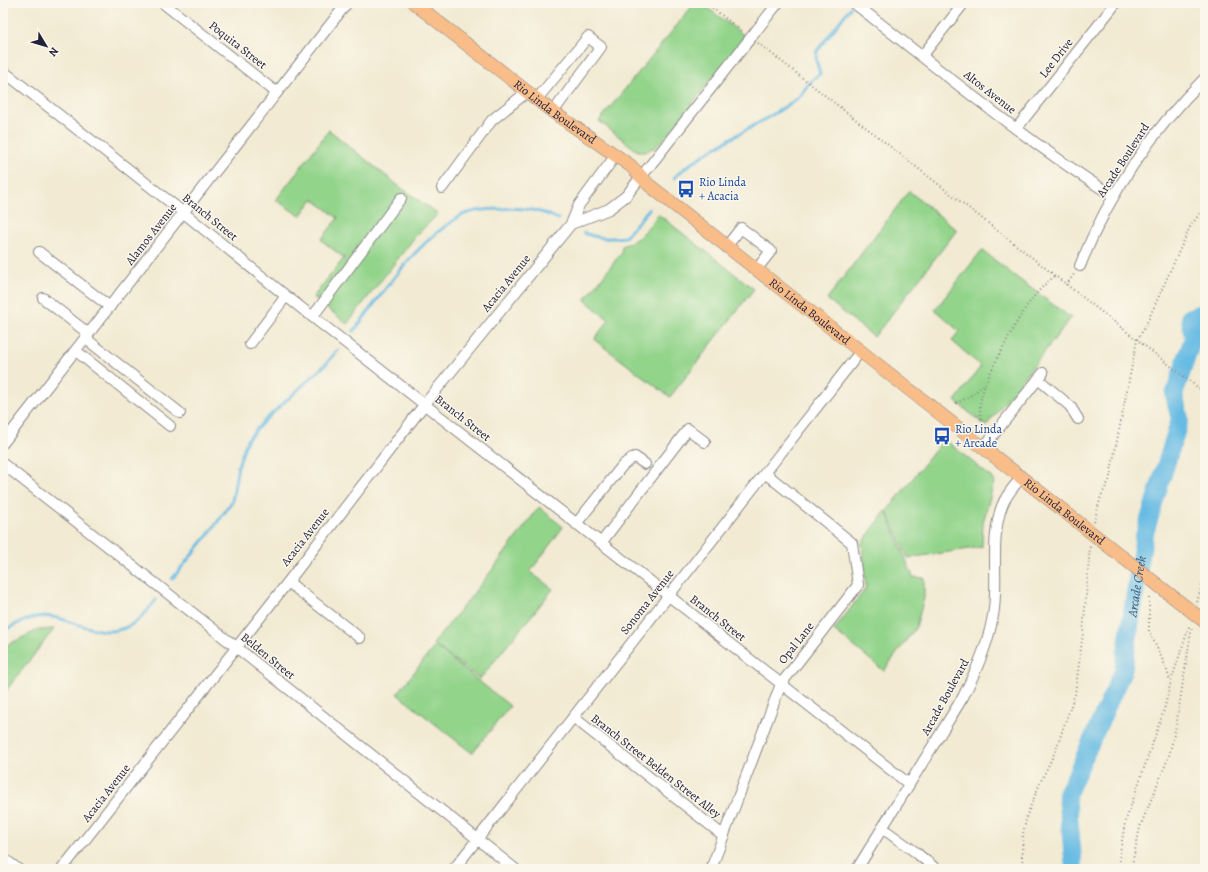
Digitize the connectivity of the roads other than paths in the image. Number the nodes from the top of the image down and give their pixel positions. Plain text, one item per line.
1 (163, 3) edge
2 (347, 3) edge
3 (414, 3) edge
4 (778, 3) edge
5 (854, 3) edge
6 (964, 3) edge
7 (1116, 3) edge
8 (922, 56) junction
9 (3, 71) edge
10 (1205, 78) edge
11 (277, 93) junction
12 (532, 95) junction
13 (553, 112) junction
14 (1016, 129) junction
15 (616, 155) junction
16 (641, 177) junction
17 (442, 188) dead end
18 (1113, 196) junction
19 (401, 198) dead end
20 (184, 213) junction
21 (571, 224) junction
22 (726, 247) junction
23 (39, 252) dead end
24 (1080, 266) road end
25 (756, 270) junction
26 (286, 296) junction
27 (43, 298) dead end
28 (110, 307) junction
29 (313, 316) junction
30 (87, 336) junction
31 (250, 344) dead end
32 (76, 351) junction
33 (860, 352) junction
34 (168, 404) junction
35 (424, 404) junction
36 (180, 413) dead end
37 (158, 416) junction
38 (1078, 419) dead end
39 (170, 426) dead end
40 (705, 442) dead end
41 (3, 443) edge
42 (983, 448) junction
43 (3, 464) edge
44 (645, 464) dead end
45 (764, 474) junction
46 (1021, 478) junction
47 (576, 524) junction
48 (601, 542) junction
49 (288, 582) junction
50 (669, 596) junction
51 (1202, 618) edge
52 (360, 638) dead end
53 (236, 647) junction
54 (781, 684) junction
55 (573, 717) junction
56 (909, 784) junction
57 (882, 828) junction
58 (724, 836) junction
59 (477, 840) junction
60 (3, 858) edge
61 (18, 869) edge
62 (62, 869) edge
63 (454, 869) edge
64 (515, 869) edge
65 (711, 869) edge
66 (857, 869) edge
67 (936, 869) edge

1 - 11 street, Poquita Street
2 - 11 street, Alamos Avenue
3 - 12 main road, Rio Linda Boulevard
4 - 16 street, Acacia Avenue
5 - 8 street, Altos Avenue
6 - 8 street
7 - 14 street, Lee Drive
8 - 14 street, Altos Avenue
9 - 20 street, Branch Street
10 - 18 street, Arcade Boulevard
11 - 20 street, Alamos Avenue
12 - 13 main road, Rio Linda Boulevard
12 - 13 street
12 - 17 street
13 - 15 main road, Rio Linda Boulevard
14 - 18 street, Altos Avenue
15 - 16 main road, Rio Linda Boulevard
15 - 21 street, Acacia Avenue
16 - 21 street, Acacia Avenue
16 - 22 main road, Rio Linda Boulevard
18 - 24 street, Arcade Boulevard
19 - 29 street
20 - 26 street, Branch Street
20 - 28 street, Alamos Avenue
21 - 35 street, Acacia Avenue
22 - 25 main road, Rio Linda Boulevard
22 - 25 street
23 - 28 street
25 - 33 main road, Rio Linda Boulevard
26 - 29 street, Branch Street
26 - 31 street
27 - 30 street
28 - 30 street, Alamos Avenue
29 - 35 street, Branch Street
30 - 32 street, Alamos Avenue
30 - 34 street
32 - 37 street
32 - 41 street, Alamos Avenue
33 - 42 main road, Rio Linda Boulevard
33 - 45 street, Sonoma Avenue
34 - 36 street
34 - 37 street
35 - 47 street, Branch Street
35 - 49 street, Acacia Avenue
37 - 39 street
38 - 42 street
40 - 48 street
42 - 46 main road, Rio Linda Boulevard
43 - 53 street, Belden Street
44 - 47 street
45 - 50 street, Sonoma Avenue
45 - 54 street, Opal Lane
46 - 51 main road, Rio Linda Boulevard
46 - 56 street, Arcade Boulevard
47 - 48 street, Branch Street
48 - 50 street, Branch Street
49 - 52 street
49 - 53 street, Acacia Avenue
50 - 54 street, Branch Street
50 - 55 street, Sonoma Avenue
53 - 59 street, Belden Street
53 - 62 street, Acacia Avenue
54 - 56 street, Branch Street
54 - 58 street, Opal Lane
55 - 58 street, Branch Street Belden Street Alley
55 - 59 street, Sonoma Avenue
56 - 57 street, Arcade Boulevard
57 - 66 street, Arcade Boulevard
57 - 67 street
58 - 65 street, Opal Lane
59 - 63 street, Sonoma Avenue
59 - 64 street, Belden Street
60 - 61 street

